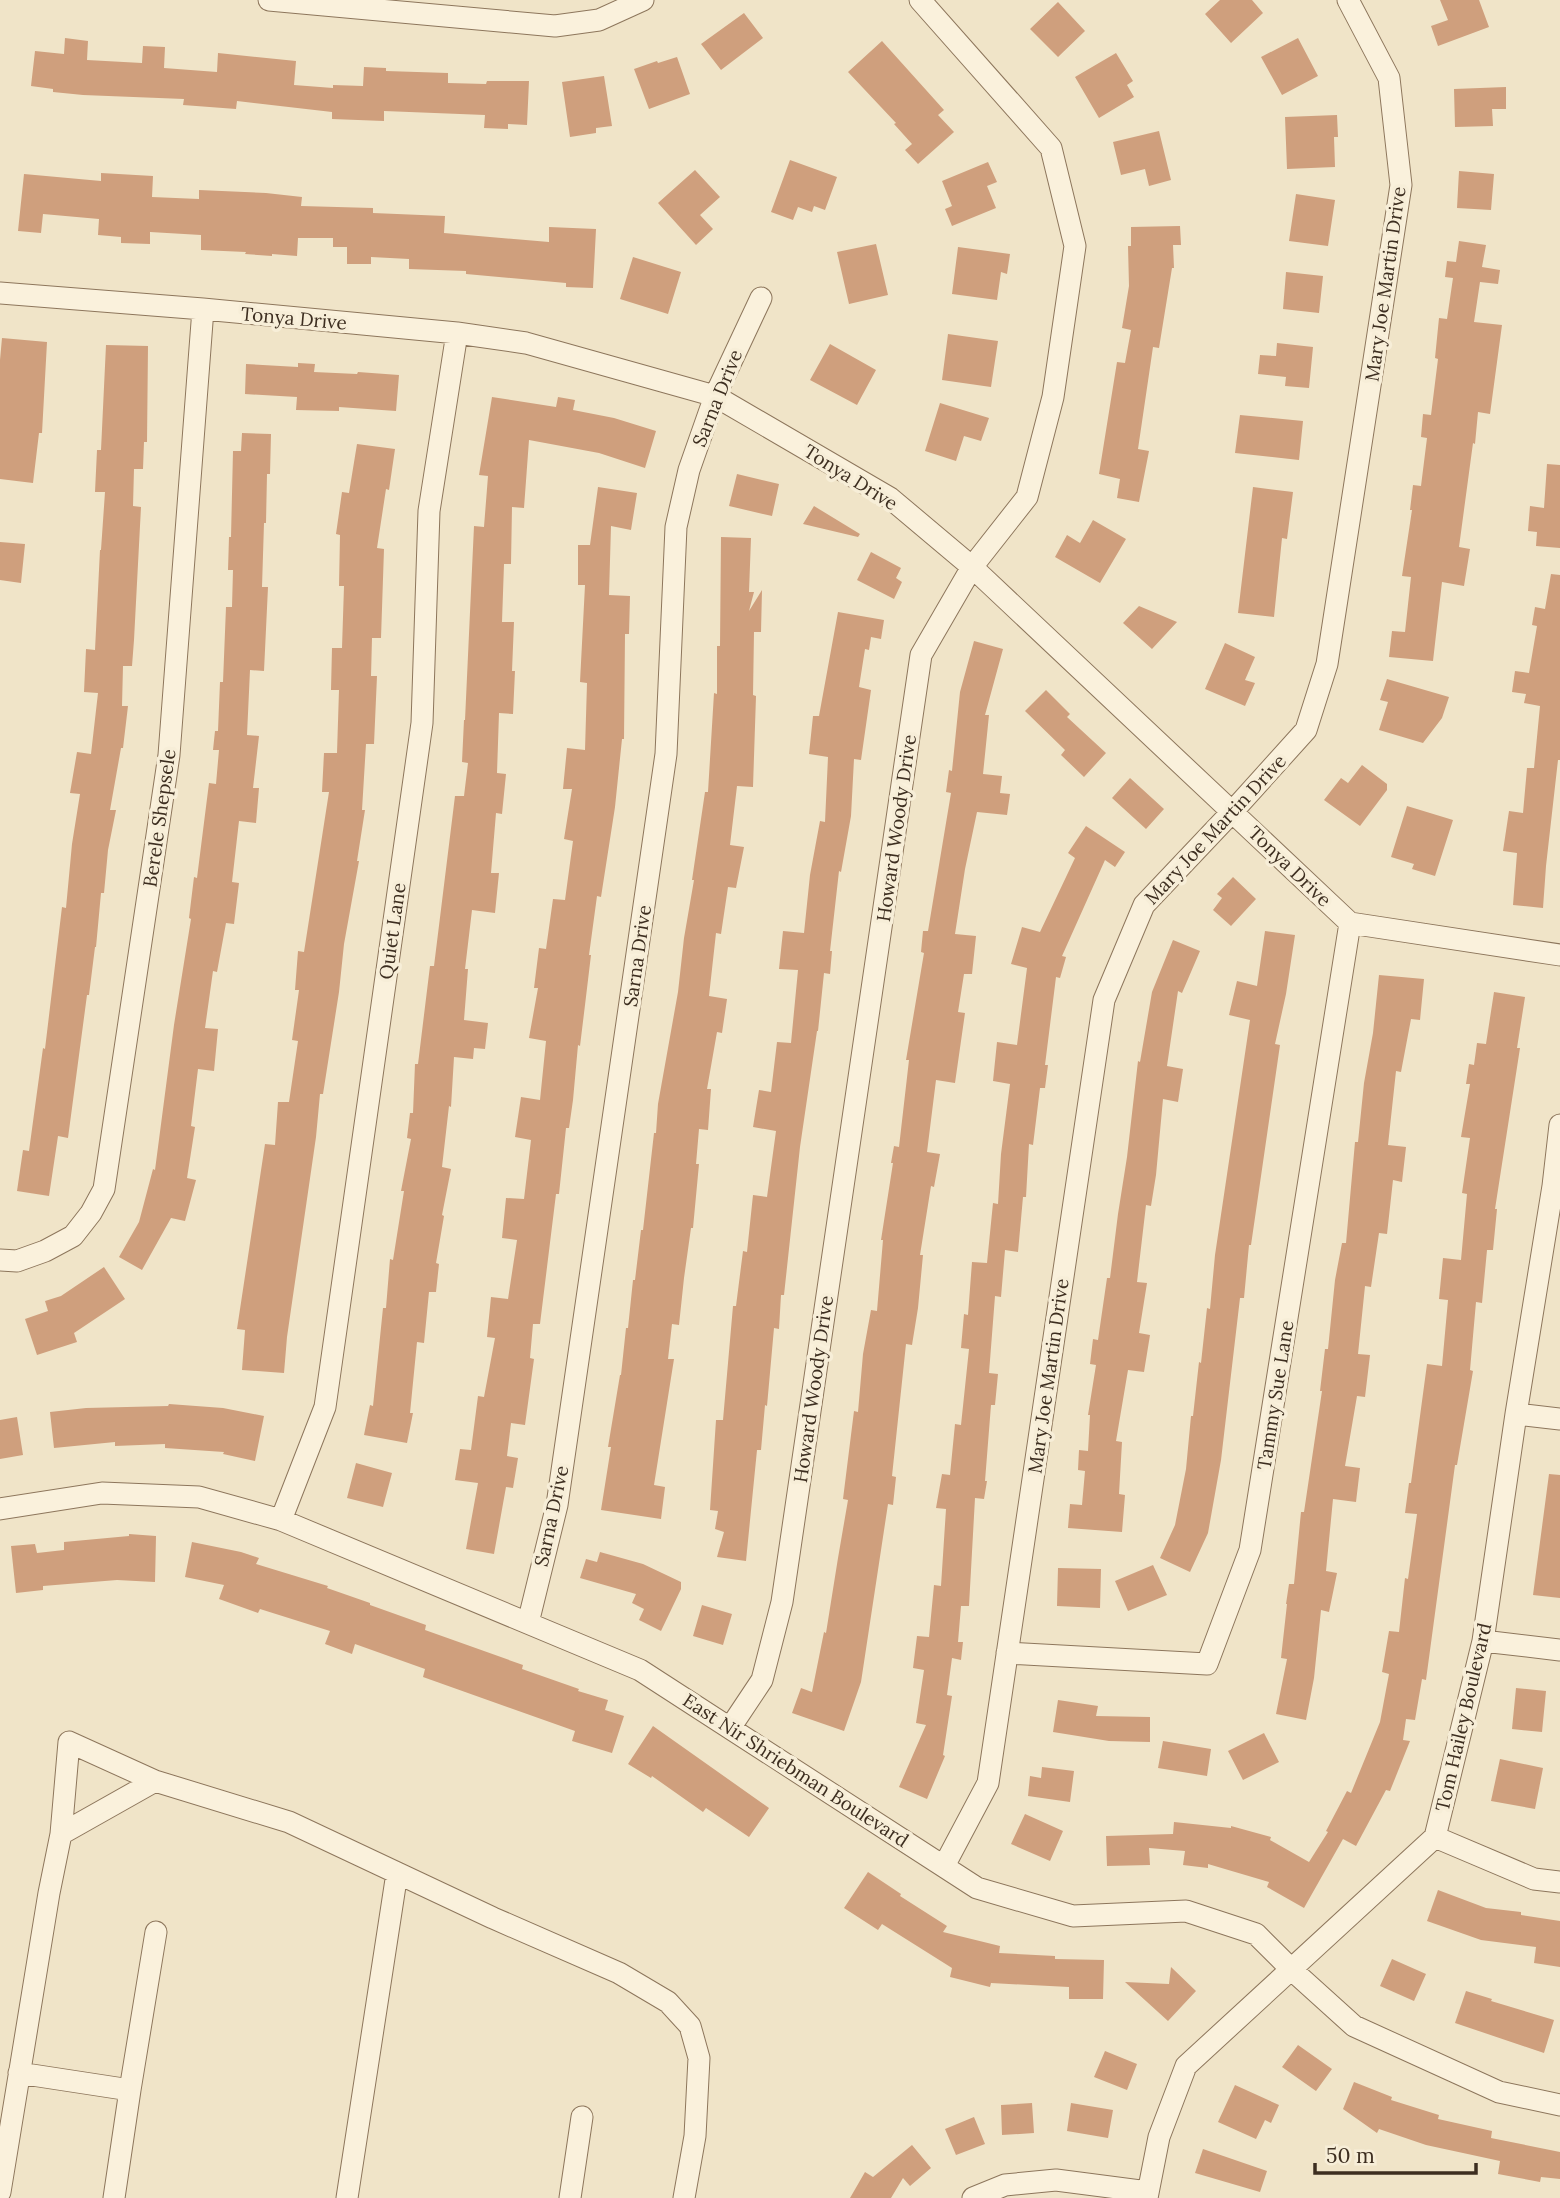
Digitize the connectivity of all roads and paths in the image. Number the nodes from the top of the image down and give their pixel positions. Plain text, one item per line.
1 (269, 0) edge
2 (643, 0) edge
3 (920, 0) edge
4 (1348, 0) edge
5 (0, 293) edge
6 (761, 298) dead end
7 (203, 309) junction
8 (457, 333) junction
9 (715, 396) junction
10 (972, 566) junction
11 (1233, 811) junction
12 (1350, 923) junction
13 (1560, 955) edge
14 (1560, 1125) edge
15 (1556, 1186) edge
16 (0, 1260) edge
17 (1516, 1414) junction
18 (1560, 1419) edge
19 (0, 1509) edge
20 (281, 1520) junction
21 (528, 1623) junction
22 (1483, 1641) junction
23 (1560, 1650) edge
24 (1007, 1653) junction
25 (730, 1728) junction
26 (155, 1781) junction
27 (61, 1834) junction
28 (1435, 1837) junction
29 (944, 1866) junction
30 (397, 1872) junction
31 (1560, 1882) edge
32 (156, 1932) dead end
33 (1292, 1970) junction
34 (19, 2073) junction
35 (130, 2090) junction
36 (1560, 2105) edge
37 (582, 2117) dead end
38 (0, 2192) edge
39 (1148, 2195) edge
40 (114, 2198) edge
41 (347, 2198) edge
42 (569, 2198) edge
43 (684, 2198) edge
44 (973, 2198) edge

1 - 2 street
3 - 10 street, Howard Woody Drive
4 - 11 street, Mary Joe Martin Drive
5 - 7 street, Tonya Drive
6 - 9 street, Sarna Drive
7 - 8 street, Tonya Drive
7 - 16 street, Berele Shepsele
8 - 9 street, Tonya Drive
8 - 20 street, Quiet Lane
9 - 10 street, Tonya Drive
9 - 21 street, Sarna Drive
10 - 11 street, Tonya Drive
10 - 25 street, Howard Woody Drive
11 - 12 street, Tonya Drive
11 - 24 street, Mary Joe Martin Drive
12 - 13 street
12 - 24 street, Tammy Sue Lane
14 - 15 street, Tom Hailey Boulevard
15 - 17 street, Tom Hailey Boulevard
17 - 18 street
17 - 22 street, Tom Hailey Boulevard
19 - 20 street, East Nir Shriebman Boulevard
20 - 21 street, East Nir Shriebman Boulevard
21 - 25 street, East Nir Shriebman Boulevard
22 - 23 street
22 - 28 street, Tom Hailey Boulevard
24 - 29 street, Mary Joe Martin Drive
25 - 29 street, East Nir Shriebman Boulevard
26 - 27 street
26 - 27 street
26 - 30 street
27 - 34 street
28 - 31 street
28 - 33 street, Tom Hailey Boulevard
29 - 33 street, East Nir Shriebman Boulevard
30 - 41 street
30 - 43 street
32 - 35 street
33 - 36 street, East Nir Shriebman Boulevard
33 - 39 street, Tom Hailey Boulevard
34 - 35 street
34 - 38 street
35 - 40 street
37 - 42 street
39 - 44 street

